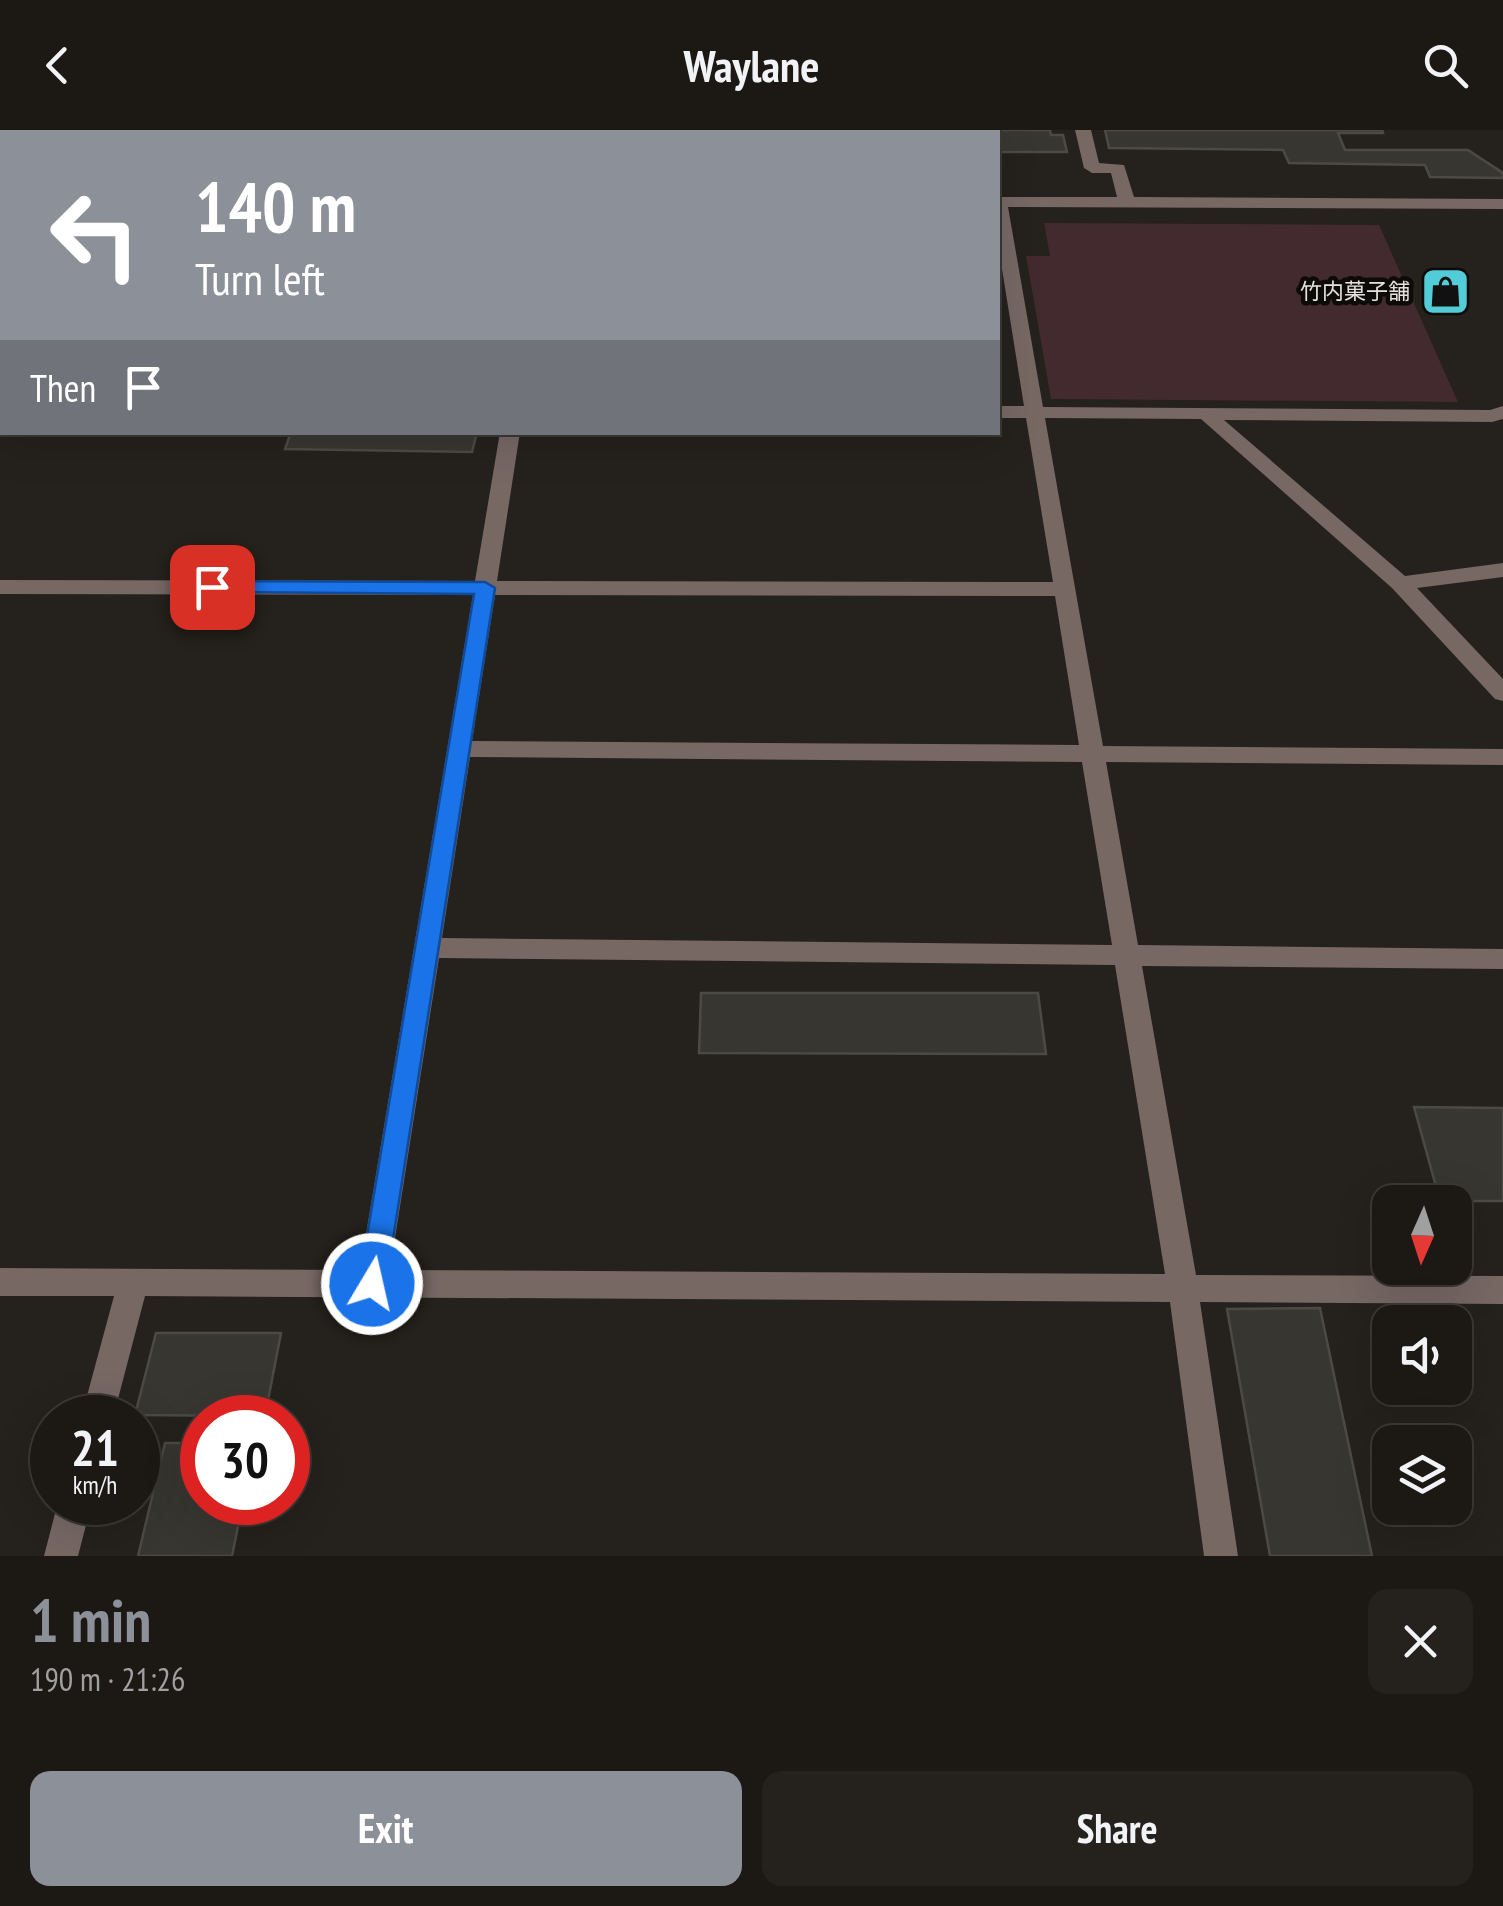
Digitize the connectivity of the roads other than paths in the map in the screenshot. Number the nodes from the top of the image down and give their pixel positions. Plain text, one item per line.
1 (1082, 130) edge
2 (1000, 202) edge
3 (1127, 203) junction
4 (1503, 204) edge
5 (1000, 224) edge
6 (1008, 314) edge
7 (1000, 412) edge
8 (1503, 412) edge
9 (1034, 413) junction
10 (1204, 413) junction
11 (510, 435) edge
12 (1503, 570) edge
13 (1400, 582) junction
14 (0, 587) edge
15 (485, 588) junction
16 (1064, 589) junction
17 (1503, 693) edge
18 (459, 750) junction
19 (1092, 753) junction
20 (1503, 757) edge
21 (426, 948) junction
22 (1126, 955) junction
23 (1503, 959) edge
24 (0, 1282) edge
25 (133, 1282) junction
26 (372, 1284) junction
27 (1182, 1288) junction
28 (1503, 1290) edge
29 (103, 1395) edge
30 (69, 1525) edge
31 (61, 1556) edge
32 (1220, 1556) edge

1 - 3 street
2 - 3 street
3 - 4 street
5 - 6 street
6 - 9 street
7 - 9 street
8 - 10 street
9 - 10 street
9 - 16 street
10 - 13 street
11 - 15 street
12 - 13 street
13 - 17 street
14 - 15 street
15 - 16 street
15 - 18 street
16 - 19 street
18 - 19 street
18 - 21 street
19 - 20 street
19 - 22 street
21 - 22 street
21 - 26 street
22 - 23 street
22 - 27 street
24 - 25 street
25 - 26 street
25 - 29 street
26 - 27 street
27 - 28 street
27 - 32 street
30 - 31 street

